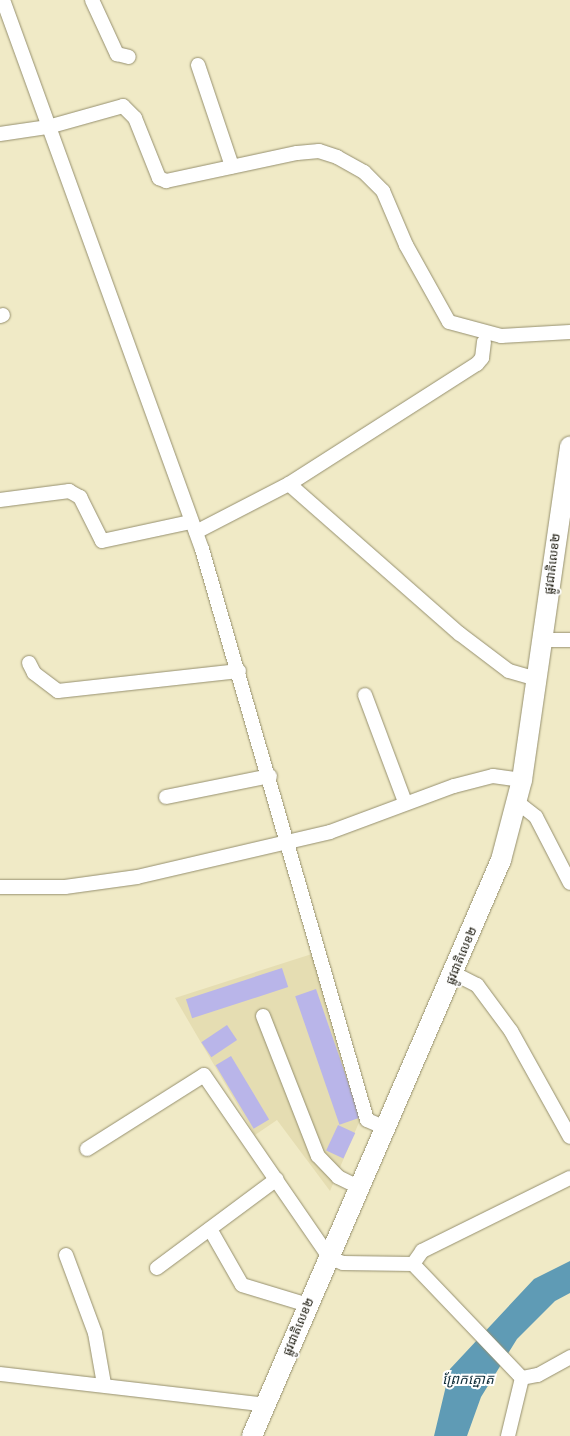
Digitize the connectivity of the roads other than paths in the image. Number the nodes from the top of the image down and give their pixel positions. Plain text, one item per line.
1 (3, 0) edge
2 (92, 0) edge
3 (129, 57) dead end
4 (198, 65) dead end
5 (48, 127) junction
6 (0, 134) edge
7 (232, 166) junction
8 (570, 332) edge
9 (484, 342) dead end
10 (570, 446) edge
11 (289, 484) junction
12 (0, 500) edge
13 (564, 518) edge
14 (193, 527) junction
15 (543, 640) junction
16 (570, 640) edge
17 (30, 664) dead end
18 (239, 671) junction
19 (537, 679) junction
20 (365, 695) dead end
21 (270, 776) junction
22 (522, 780) junction
23 (166, 797) dead end
24 (405, 802) junction
25 (517, 802) junction
26 (289, 843) junction
27 (570, 882) edge
28 (0, 887) edge
29 (455, 974) junction
30 (263, 1016) dead end
31 (386, 1128) junction
32 (570, 1137) edge
33 (87, 1149) dead end
34 (570, 1178) edge
35 (277, 1179) junction
36 (361, 1188) junction
37 (210, 1229) junction
38 (66, 1255) dead end
39 (330, 1258) junction
40 (413, 1264) junction
41 (157, 1268) dead end
42 (308, 1305) junction
43 (570, 1356) edge
44 (0, 1374) edge
45 (516, 1374) junction
46 (104, 1384) junction
47 (266, 1405) junction
48 (252, 1436) edge
49 (508, 1436) edge

1 - 5 street
2 - 3 street
4 - 7 street
5 - 6 street
5 - 7 street
5 - 14 street
7 - 8 street
9 - 11 street
10 - 13 highway, ផ្លូវជាតិលេខ២
11 - 14 street
11 - 19 street
12 - 14 street
13 - 15 highway, ផ្លូវជាតិលេខ២
14 - 18 street
15 - 16 street
15 - 19 highway, ផ្លូវជាតិលេខ២
17 - 18 street
18 - 21 street
19 - 22 highway, ផ្លូវជាតិលេខ២
20 - 24 street
21 - 23 street
21 - 26 street
22 - 24 street
22 - 25 highway, ផ្លូវជាតិលេខ២
24 - 26 street
25 - 27 street
25 - 29 highway, ផ្លូវជាតិលេខ២
26 - 28 street
26 - 31 street
29 - 31 highway, ផ្លូវជាតិលេខ២
29 - 32 street
30 - 36 street
31 - 36 highway, ផ្លូវជាតិលេខ២
33 - 35 street
34 - 40 street
35 - 37 street
35 - 39 street
36 - 39 highway, ផ្លូវជាតិលេខ២
37 - 41 street
37 - 42 street
38 - 46 street
39 - 40 street
39 - 42 highway, ផ្លូវជាតិលេខ២
40 - 45 street
42 - 47 highway, ផ្លូវជាតិលេខ២
43 - 45 street
44 - 46 street
45 - 49 street
46 - 47 street
47 - 48 highway, ផ្លូវជាតិលេខ២

